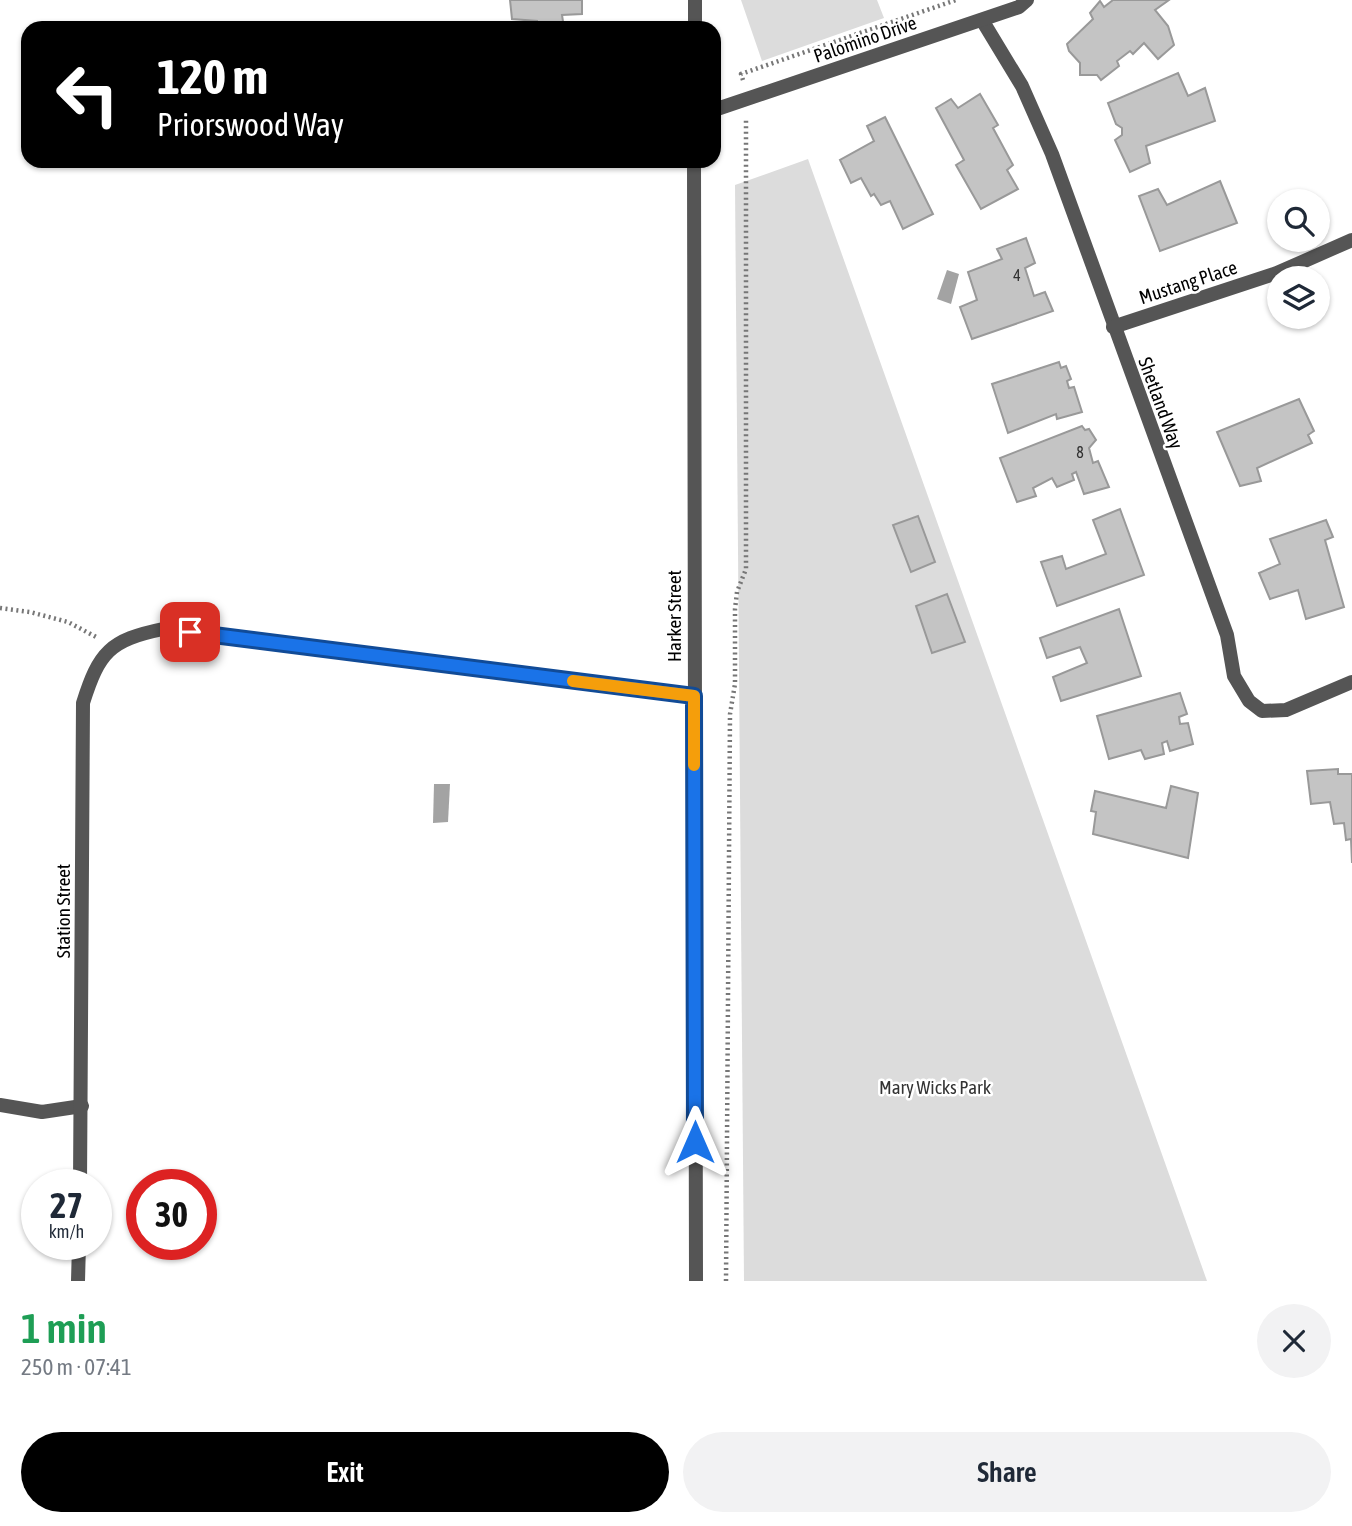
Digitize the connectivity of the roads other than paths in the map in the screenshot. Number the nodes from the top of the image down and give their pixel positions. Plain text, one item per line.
1 (695, 0) edge
2 (1027, 0) edge
3 (982, 20) junction
4 (695, 21) edge
5 (721, 108) edge
6 (694, 168) edge
7 (1352, 240) edge
8 (1113, 327) junction
9 (1352, 682) edge
10 (694, 696) junction
11 (0, 1105) edge
12 (82, 1106) junction
13 (80, 1169) edge
14 (79, 1260) edge
15 (78, 1281) edge
16 (696, 1281) edge

1 - 4 street
2 - 3 street, Palomino Drive
3 - 5 street, Palomino Drive
3 - 8 street, Shetland Way
6 - 10 street, Harker Street
7 - 8 street, Mustang Place
8 - 9 street, Shetland Way
10 - 12 street, Station Street
10 - 16 street, Harker Street
11 - 12 street
12 - 13 street, Station Street
14 - 15 street

